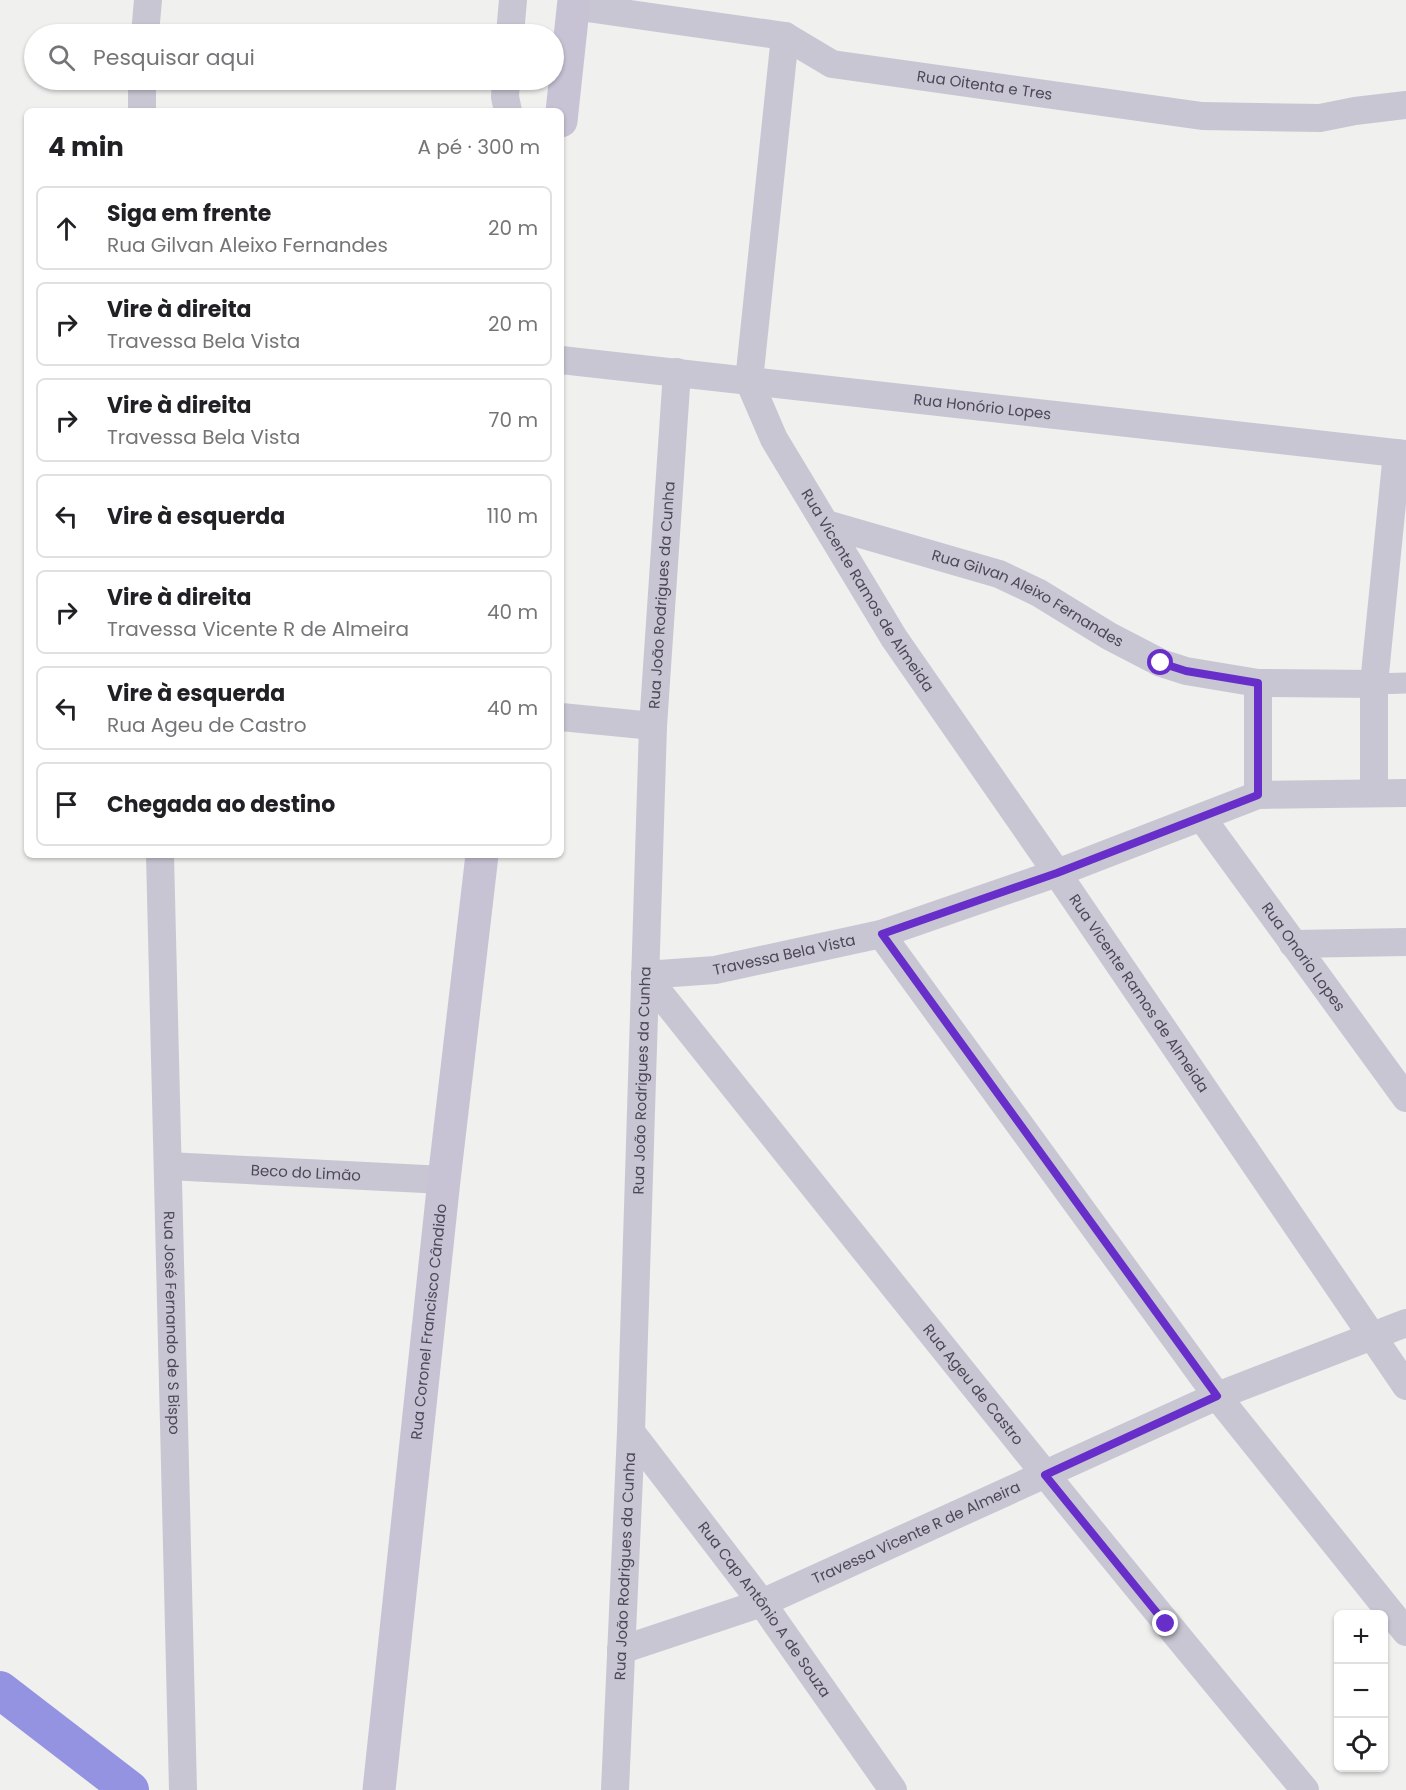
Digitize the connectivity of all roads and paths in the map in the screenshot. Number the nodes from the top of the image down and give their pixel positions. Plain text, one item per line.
1 (148, 0) edge
2 (513, 0) edge
3 (573, 3) edge
4 (146, 24) edge
5 (511, 24) edge
6 (785, 36) junction
7 (142, 90) edge
8 (506, 90) edge
9 (1406, 105) edge
10 (142, 108) edge
11 (507, 108) edge
12 (562, 108) edge
13 (564, 360) edge
14 (677, 372) junction
15 (749, 381) junction
16 (1402, 454) edge
17 (826, 524) junction
18 (1258, 683) junction
19 (1406, 683) edge
20 (1374, 684) junction
21 (564, 717) edge
22 (653, 726) junction
23 (1374, 793) junction
24 (1406, 793) edge
25 (1258, 795) junction
26 (1202, 818) junction
27 (160, 858) edge
28 (482, 858) edge
29 (1057, 873) junction
30 (882, 934) junction
31 (1406, 942) edge
32 (1293, 944) junction
33 (645, 975) junction
34 (1406, 1098) edge
35 (168, 1166) junction
36 (444, 1180) junction
37 (1406, 1323) edge
38 (1372, 1336) junction
39 (1406, 1386) edge
40 (1217, 1396) junction
41 (631, 1432) junction
42 (1045, 1475) junction
43 (762, 1603) junction
44 (1406, 1632) edge
45 (621, 1650) junction
46 (183, 1790) edge
47 (379, 1790) edge
48 (615, 1790) edge
49 (893, 1790) edge
50 (1305, 1790) edge

1 - 4 street
2 - 5 street
3 - 6 street, Rua Oitenta e Tres
3 - 12 main road
6 - 9 street, Rua Oitenta e Tres
6 - 15 street
7 - 10 street
8 - 11 street
13 - 14 street, Rua Honório Lopes
14 - 15 street, Rua Honório Lopes
14 - 22 street, Rua João Rodrigues da Cunha
15 - 16 street, Rua Honório Lopes
15 - 17 street, Rua Vicente Ramos de Almeida
16 - 20 street
17 - 18 street, Rua Gilvan Aleixo Fernandes
17 - 29 street, Rua Vicente Ramos de Almeida
18 - 20 street, Rua Gilvan Aleixo Fernandes
18 - 25 street
19 - 20 street, Rua Gilvan Aleixo Fernandes
20 - 23 street
21 - 22 street
22 - 33 street, Rua João Rodrigues da Cunha
23 - 24 street, Travessa Bela Vista
23 - 25 street, Travessa Bela Vista
25 - 26 street, Travessa Bela Vista
26 - 29 street, Travessa Bela Vista
26 - 32 street, Rua Onorio Lopes
27 - 35 street, Rua José Fernando de S Bispo
28 - 36 main road, Rua Coronel Francisco Cândido
29 - 30 street, Travessa Bela Vista
29 - 38 street, Rua Vicente Ramos de Almeida
30 - 33 street, Travessa Bela Vista
30 - 40 street
31 - 32 street
32 - 34 street, Rua Onorio Lopes
33 - 41 street, Rua João Rodrigues da Cunha
33 - 42 street, Rua Ageu de Castro
35 - 36 street, Beco do Limão
35 - 46 street, Rua José Fernando de S Bispo
36 - 47 main road, Rua Coronel Francisco Cândido
37 - 38 street, Travessa Vicente R de Almeira
38 - 39 street, Rua Vicente Ramos de Almeida
38 - 40 street, Travessa Vicente R de Almeira
40 - 42 street, Travessa Vicente R de Almeira
40 - 44 street
41 - 43 street, Rua Cap Antônio A de Souza
41 - 45 street, Rua João Rodrigues da Cunha
42 - 43 street, Travessa Vicente R de Almeira
42 - 50 street, Rua Ageu de Castro
43 - 45 street, Travessa Vicente R de Almeira
43 - 49 street, Rua Cap Antônio A de Souza
45 - 48 street, Rua João Rodrigues da Cunha

